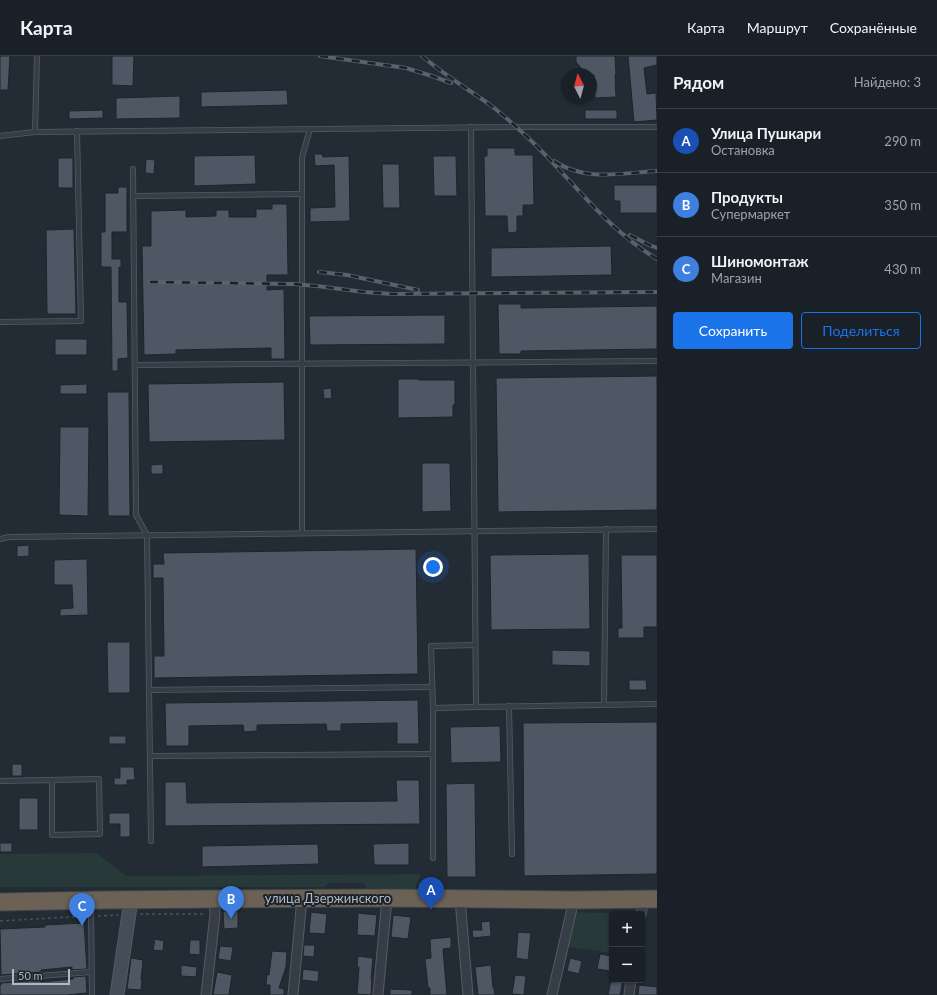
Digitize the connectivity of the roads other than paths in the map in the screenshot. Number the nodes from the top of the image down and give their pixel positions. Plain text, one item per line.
1 (37, 56) edge
2 (657, 126) edge
3 (471, 127) junction
4 (310, 129) junction
5 (78, 131) junction
6 (35, 132) junction
7 (0, 136) edge
8 (134, 169) dead end
9 (302, 194) junction
10 (134, 196) junction
11 (0, 322) edge
12 (657, 361) edge
13 (473, 362) junction
14 (302, 364) junction
15 (135, 365) junction
16 (657, 528) edge
17 (606, 529) junction
18 (474, 531) junction
19 (302, 533) junction
20 (148, 535) junction
21 (0, 539) edge
22 (475, 645) junction
23 (432, 687) junction
24 (149, 690) junction
25 (657, 704) edge
26 (604, 705) junction
27 (509, 706) junction
28 (476, 707) junction
29 (432, 708) junction
30 (433, 754) junction
31 (150, 756) junction
32 (52, 780) junction
33 (0, 781) edge
34 (151, 841) dead end
35 (512, 854) dead end
36 (433, 858) dead end
37 (302, 898) junction
38 (387, 898) junction
39 (214, 899) junction
40 (460, 899) junction
41 (91, 900) junction
42 (131, 900) junction
43 (574, 900) junction
44 (0, 902) edge
45 (647, 904) edge
46 (91, 972) junction
47 (0, 979) edge
48 (631, 983) edge
49 (92, 995) edge
50 (116, 995) edge
51 (206, 995) edge
52 (293, 995) edge
53 (378, 995) edge
54 (468, 995) edge
55 (552, 995) edge
56 (629, 995) edge

1 - 6 lane
2 - 3 lane
3 - 4 lane
3 - 13 lane
4 - 5 lane
4 - 9 lane
5 - 6 lane
5 - 11 lane
6 - 7 lane
8 - 10 lane
9 - 10 lane
9 - 14 lane
10 - 15 lane
12 - 13 lane
13 - 14 lane
13 - 18 lane
14 - 15 lane
14 - 19 lane
15 - 20 lane
16 - 17 lane
17 - 18 lane
17 - 26 lane
18 - 19 lane
18 - 22 lane
19 - 20 lane
20 - 21 lane
20 - 24 lane
22 - 23 lane
22 - 28 lane
23 - 24 lane
23 - 29 lane
24 - 31 lane
25 - 26 lane
26 - 27 lane
27 - 28 lane
27 - 35 lane
28 - 29 lane
29 - 30 lane
30 - 31 lane
30 - 36 lane
31 - 34 lane
32 - 32 lane
32 - 33 lane
37 - 38 highway, улица Дзержинского
37 - 39 highway, улица Дзержинского
37 - 52 street
38 - 40 highway, улица Дзержинского
38 - 53 street
39 - 42 highway, улица Дзержинского
39 - 51 street
40 - 43 highway, улица Дзержинского
40 - 54 street
41 - 42 highway, улица Дзержинского
41 - 44 highway, улица Дзержинского
41 - 46 lane
42 - 50 street
43 - 45 highway, улица Дзержинского
43 - 55 street
46 - 47 lane
46 - 49 lane
48 - 56 street

